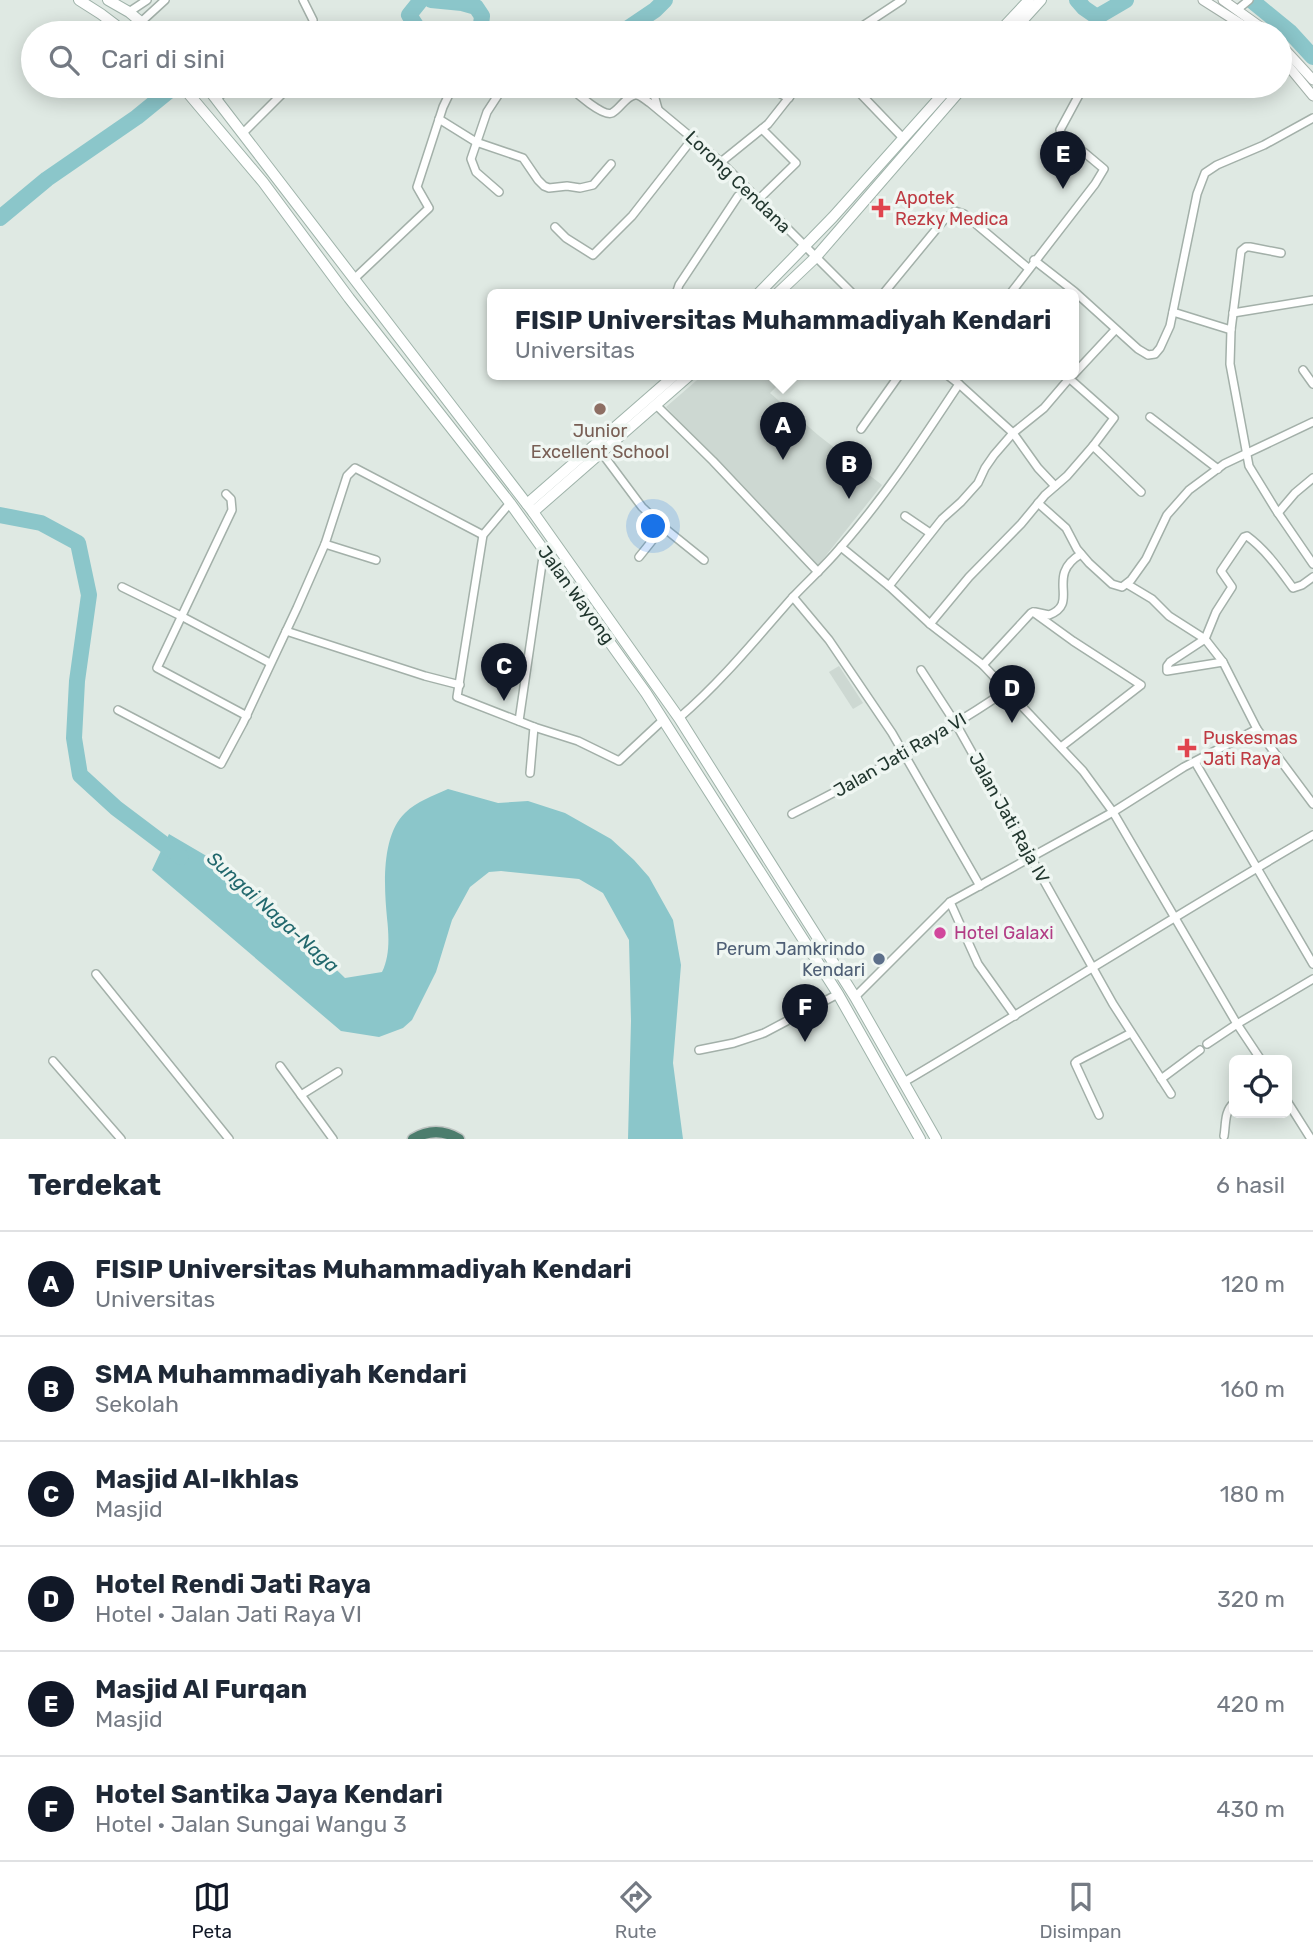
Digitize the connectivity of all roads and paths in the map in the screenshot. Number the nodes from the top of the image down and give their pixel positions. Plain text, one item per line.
1 (79, 0) edge
2 (108, 0) edge
3 (147, 0) edge
4 (165, 0) edge
5 (303, 0) edge
6 (902, 0) edge
7 (1029, 0) edge
8 (1041, 0) edge
9 (1203, 0) edge
10 (1223, 0) edge
11 (1243, 5) edge
12 (130, 12) junction
13 (313, 20) dead end
14 (110, 21) edge
15 (140, 21) edge
16 (142, 21) edge
17 (870, 21) edge
18 (1010, 21) edge
19 (1022, 21) edge
20 (1236, 21) edge
21 (1258, 21) edge
22 (1292, 57) edge
23 (1292, 71) edge
24 (1313, 80) edge
25 (1313, 96) edge
26 (192, 98) edge
27 (278, 98) edge
28 (448, 98) edge
29 (496, 98) edge
30 (583, 98) edge
31 (628, 98) edge
32 (643, 98) edge
33 (655, 98) edge
34 (789, 98) edge
35 (865, 98) edge
36 (939, 98) edge
37 (954, 98) edge
38 (1077, 98) edge
39 (216, 99) edge
40 (658, 110) junction
41 (1313, 118) edge
42 (439, 119) junction
43 (762, 129) junction
44 (243, 133) junction
45 (693, 138) junction
46 (903, 138) junction
47 (476, 142) junction
48 (721, 162) junction
49 (611, 164) dead end
50 (499, 192) dead end
51 (738, 196) dead end
52 (759, 200) junction
53 (555, 227) dead end
54 (805, 247) junction
55 (1282, 253) dead end
56 (815, 258) junction
57 (1034, 260) junction
58 (1028, 268) junction
59 (355, 278) junction
60 (678, 289) edge
61 (763, 289) edge
62 (782, 289) edge
63 (848, 289) edge
64 (887, 289) edge
65 (1013, 289) edge
66 (1071, 289) edge
67 (1079, 296) edge
68 (1313, 300) edge
69 (1173, 312) junction
70 (1233, 313) junction
71 (1115, 330) junction
72 (1231, 330) junction
73 (417, 361) junction
74 (1079, 369) edge
75 (406, 370) junction
76 (1303, 370) dead end
77 (669, 380) edge
78 (684, 380) edge
79 (897, 380) edge
80 (954, 380) edge
81 (1068, 380) edge
82 (1076, 380) edge
83 (959, 384) junction
84 (1313, 384) edge
85 (656, 405) junction
86 (1150, 417) dead end
87 (1313, 422) edge
88 (861, 429) dead end
89 (1013, 433) junction
90 (1093, 446) junction
91 (601, 452) junction
92 (1247, 455) junction
93 (1217, 469) junction
94 (1313, 478) edge
95 (1055, 486) junction
96 (1141, 492) dead end
97 (226, 494) dead end
98 (510, 503) junction
99 (1038, 503) junction
100 (533, 505) junction
101 (1278, 513) junction
102 (905, 516) dead end
103 (663, 527) junction
104 (930, 533) junction
105 (483, 535) junction
106 (325, 544) junction
107 (841, 547) junction
108 (544, 550) junction
109 (1081, 554) junction
110 (639, 556) dead end
111 (1312, 558) edge
112 (376, 560) dead end
113 (704, 560) dead end
114 (818, 572) junction
115 (1313, 577) edge
116 (1127, 583) junction
117 (889, 586) junction
118 (122, 587) dead end
119 (793, 597) junction
120 (1033, 612) junction
121 (181, 615) junction
122 (930, 624) junction
123 (286, 631) junction
124 (1205, 639) junction
125 (1223, 662) junction
126 (270, 663) junction
127 (983, 665) junction
128 (921, 670) dead end
129 (460, 685) junction
130 (1006, 691) junction
131 (118, 710) dead end
132 (247, 716) junction
133 (679, 718) junction
134 (663, 720) junction
135 (519, 721) junction
136 (956, 724) junction
137 (534, 727) junction
138 (1257, 729) junction
139 (1061, 747) junction
140 (904, 753) junction
141 (1195, 762) junction
142 (530, 773) dead end
143 (1313, 804) edge
144 (1113, 812) junction
145 (792, 814) dead end
146 (1313, 835) edge
147 (1030, 857) junction
148 (1256, 868) junction
149 (980, 886) junction
150 (950, 902) junction
151 (1175, 919) junction
152 (1313, 964) edge
153 (1094, 968) junction
154 (96, 974) dead end
155 (1313, 979) edge
156 (838, 994) junction
157 (855, 998) junction
158 (1015, 1016) junction
159 (1237, 1024) junction
160 (1131, 1033) junction
161 (1207, 1044) dead end
162 (699, 1050) dead end
163 (1200, 1050) dead end
164 (1258, 1055) edge
165 (52, 1061) dead end
166 (280, 1066) dead end
167 (338, 1072) dead end
168 (1161, 1079) junction
169 (904, 1082) junction
170 (1171, 1094) dead end
171 (302, 1095) junction
172 (1229, 1109) edge
173 (1292, 1109) edge
174 (1099, 1115) dead end
175 (1224, 1136) dead end
176 (121, 1139) edge
177 (229, 1139) edge
178 (333, 1139) edge
179 (413, 1139) edge
180 (459, 1139) edge
181 (920, 1139) edge
182 (936, 1139) edge
183 (1311, 1139) edge

1 - 14 main road
2 - 12 main road
3 - 12 street
4 - 16 street
5 - 13 street
6 - 17 street
7 - 18 main road
8 - 19 main road
9 - 20 street
10 - 11 street
11 - 21 street
12 - 15 main road
22 - 24 street
23 - 25 street
26 - 75 main road, Jalan Wayong
27 - 44 street
28 - 42 street
29 - 47 street
30 - 31 street
32 - 40 street, Lorong Cendana
33 - 40 street
34 - 43 street
35 - 46 street
36 - 46 main road
37 - 56 main road
38 - 57 street
39 - 44 main road, Jalan Wayong
40 - 45 street, Lorong Cendana
41 - 69 street
42 - 47 street
42 - 59 street
43 - 48 street
43 - 52 street
44 - 59 main road, Jalan Wayong
45 - 48 street, Lorong Cendana
45 - 53 street
46 - 54 main road
47 - 49 street
47 - 50 street
48 - 52 street, Lorong Cendana
51 - 60 street
52 - 54 street, Lorong Cendana
54 - 56 street, Lorong Cendana
54 - 61 main road
55 - 70 street
56 - 62 main road
56 - 63 street, Lorong Cendana
57 - 58 street
57 - 66 street
58 - 64 street
58 - 65 street
59 - 73 main road, Jalan Wayong
67 - 71 street
68 - 70 street
69 - 71 street
69 - 72 street
70 - 72 street
71 - 74 street
72 - 92 street
73 - 75 main road
73 - 100 main road, Jalan Wayong
75 - 98 main road, Jalan Wayong
76 - 84 street
77 - 100 main road
78 - 85 main road
79 - 88 street
80 - 83 street
81 - 89 street
82 - 90 street
83 - 89 street
83 - 107 street
85 - 91 main road
85 - 114 street
86 - 93 street
87 - 92 street
89 - 95 street
89 - 104 street
90 - 95 street
90 - 96 street
91 - 100 main road
91 - 103 street
92 - 93 street
92 - 101 street
93 - 116 street
94 - 101 street
95 - 99 street
97 - 121 street
98 - 105 street
98 - 108 main road, Jalan Wayong
99 - 109 street
99 - 122 street
100 - 133 main road, Jalan Wayong
101 - 111 street
102 - 104 street
103 - 110 street
103 - 113 street
104 - 117 street
105 - 106 street
105 - 129 street
106 - 112 street
106 - 123 street
107 - 114 street
107 - 117 street
108 - 134 main road, Jalan Wayong
108 - 135 street
109 - 116 street
109 - 120 street
114 - 119 street
115 - 124 street
116 - 124 street
117 - 122 street
118 - 121 street
119 - 133 street
119 - 140 street
120 - 127 street
120 - 139 street
121 - 126 street
121 - 132 street
122 - 127 street
123 - 126 street
123 - 129 street
124 - 125 street
124 - 125 street
125 - 138 street
126 - 132 street
127 - 130 street
128 - 136 street, Jalan Jati Raja IV
129 - 135 street
130 - 136 street, Jalan Jati Raya VI
130 - 139 street
131 - 132 street
133 - 157 main road, Jalan Wayong
134 - 137 street
134 - 156 main road, Jalan Wayong
135 - 137 street
136 - 140 street, Jalan Jati Raya VI
136 - 147 street, Jalan Jati Raja IV
137 - 142 street
138 - 141 street
138 - 143 street
139 - 144 street
140 - 145 street, Jalan Jati Raya VI
140 - 149 street
141 - 144 street
141 - 148 street
144 - 147 street
144 - 151 street
146 - 148 street
147 - 149 street
147 - 153 street, Jalan Jati Raja IV
148 - 151 street
148 - 152 street
149 - 150 street
150 - 157 street
150 - 158 street
151 - 153 street
151 - 159 street
153 - 158 street
153 - 160 street, Jalan Jati Raja IV
154 - 177 street
155 - 159 street
156 - 162 street
156 - 181 main road, Jalan Wayong
157 - 169 main road, Jalan Wayong
158 - 169 street
159 - 161 street
159 - 164 street
160 - 168 street, Jalan Jati Raja IV
160 - 174 street
163 - 168 street
165 - 176 street
166 - 171 street
167 - 171 street
168 - 170 street, Jalan Jati Raja IV
169 - 182 main road, Jalan Wayong
171 - 178 street
172 - 175 street
173 - 183 street
179 - 180 highway

